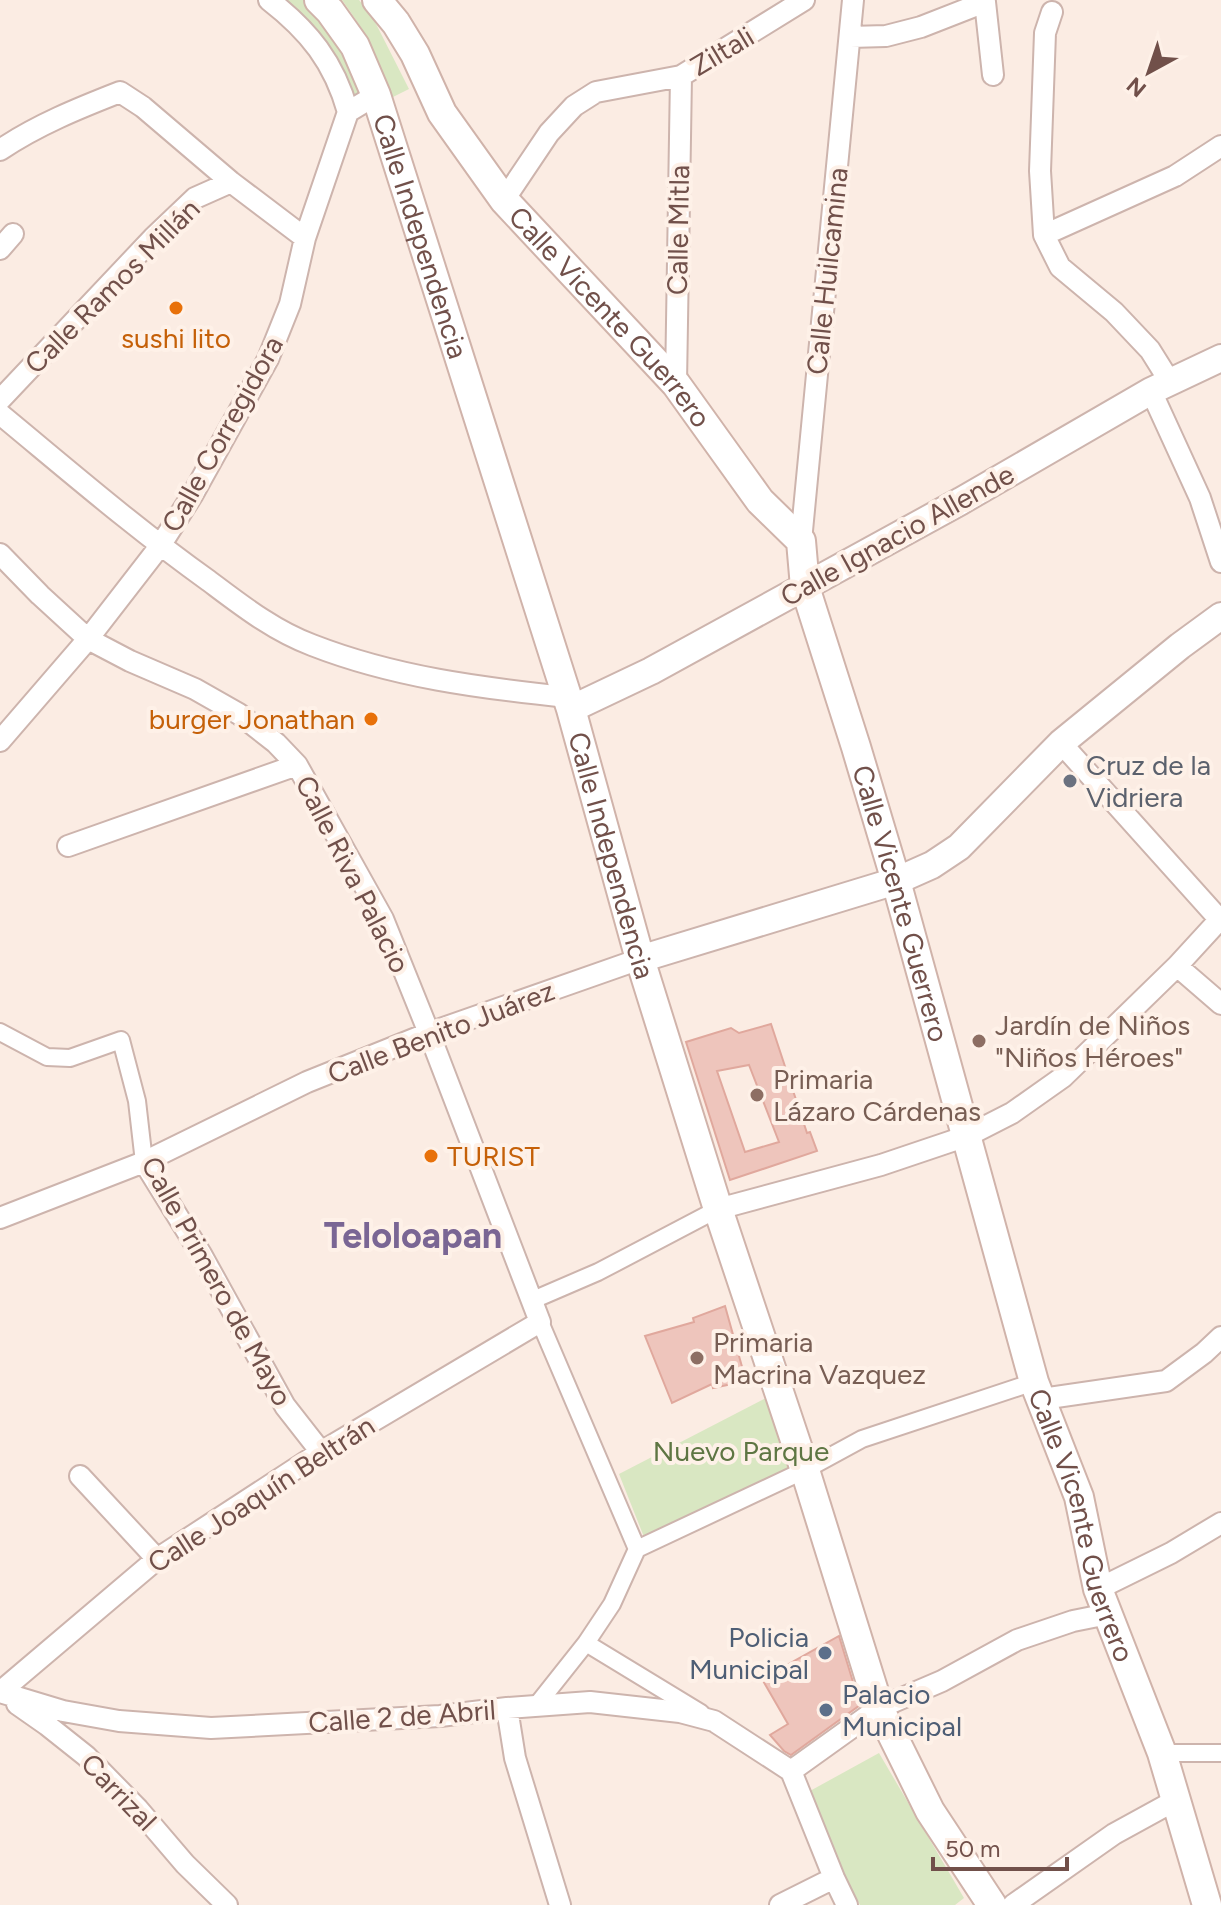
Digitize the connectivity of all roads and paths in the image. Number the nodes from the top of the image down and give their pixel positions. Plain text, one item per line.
1 (269, 0) edge
2 (377, 0) edge
3 (804, 0) edge
4 (853, 0) edge
5 (324, 5) edge
6 (1052, 12) dead end
7 (850, 37) junction
8 (993, 75) dead end
9 (681, 76) junction
10 (376, 95) junction
11 (348, 112) junction
12 (1221, 146) edge
13 (0, 150) edge
14 (231, 182) junction
15 (504, 200) junction
16 (1044, 235) junction
17 (305, 238) junction
18 (1221, 358) edge
19 (676, 384) junction
20 (1161, 386) junction
21 (0, 400) edge
22 (0, 414) edge
23 (801, 541) junction
24 (160, 546) junction
25 (0, 554) edge
26 (1221, 562) edge
27 (805, 587) junction
28 (1221, 616) edge
29 (88, 639) junction
30 (569, 703) junction
31 (0, 741) edge
32 (1061, 743) junction
33 (297, 765) junction
34 (68, 846) dead end
35 (896, 881) junction
36 (1220, 919) edge
37 (640, 959) junction
38 (1177, 966) junction
39 (1221, 1004) edge
40 (0, 1032) edge
41 (429, 1033) junction
42 (967, 1136) junction
43 (144, 1162) junction
44 (718, 1209) junction
45 (0, 1218) edge
46 (533, 1300) junction
47 (540, 1322) junction
48 (1221, 1337) edge
49 (1038, 1391) junction
50 (321, 1452) junction
51 (805, 1470) junction
52 (80, 1476) dead end
53 (1221, 1523) edge
54 (637, 1549) junction
55 (157, 1559) junction
56 (1103, 1601) junction
57 (586, 1643) junction
58 (0, 1692) edge
59 (536, 1706) junction
60 (507, 1708) junction
61 (879, 1708) junction
62 (714, 1721) junction
63 (1162, 1753) junction
64 (1221, 1753) edge
65 (791, 1771) junction
66 (1176, 1800) junction
67 (834, 1878) junction
68 (227, 1905) edge
69 (560, 1905) edge
70 (780, 1905) edge
71 (847, 1905) edge
72 (992, 1905) edge
73 (1013, 1905) edge
74 (1207, 1905) edge

1 - 11 street
2 - 15 main road, Calle Vicente Guerrero
3 - 9 street, Ziltali
4 - 7 street, Calle Huilcamina
5 - 10 main road, Calle Independencia
6 - 16 street
7 - 8 street
7 - 23 street, Calle Huilcamina
9 - 15 street
9 - 19 street, Calle Mitla
10 - 11 street
10 - 30 main road, Calle Independencia
11 - 17 street, Calle Corregidora
12 - 16 street
13 - 14 street
14 - 17 street
14 - 21 street, Calle Ramos Millán
15 - 19 main road, Calle Vicente Guerrero
16 - 20 street
17 - 24 street, Calle Corregidora
18 - 20 street, Calle Ignacio Allende
19 - 23 main road, Calle Vicente Guerrero
20 - 26 street
20 - 27 street, Calle Ignacio Allende
22 - 24 street
23 - 27 main road, Calle Vicente Guerrero
24 - 29 street, Calle Corregidora
24 - 30 street
25 - 29 street, Calle Riva Palacio
27 - 30 street, Calle Ignacio Allende
27 - 35 main road, Calle Vicente Guerrero
28 - 32 street, Calle Benito Juárez
29 - 31 street, Calle Corregidora
29 - 33 street, Calle Riva Palacio
30 - 37 main road, Calle Independencia
32 - 35 street, Calle Benito Juárez
32 - 36 street
33 - 34 street
33 - 41 street, Calle Riva Palacio
35 - 37 street, Calle Benito Juárez
35 - 42 main road, Calle Vicente Guerrero
36 - 38 street
37 - 41 street, Calle Benito Juárez
37 - 44 main road, Calle Independencia
38 - 39 street
38 - 42 street
40 - 43 street, Calle Primero de Mayo
41 - 43 street, Calle Benito Juárez
41 - 46 street, Calle Riva Palacio
42 - 44 street
42 - 49 main road, Calle Vicente Guerrero
43 - 45 street, Calle Benito Juárez
43 - 50 street, Calle Primero de Mayo
44 - 46 street
44 - 51 main road, Calle Independencia
46 - 47 street, Calle Riva Palacio
47 - 50 street, Calle Joaquín Beltrán
47 - 54 street, Calle Riva Palacio
48 - 49 street
49 - 51 street
49 - 56 main road, Calle Vicente Guerrero
50 - 55 street, Calle Joaquín Beltrán
51 - 54 street
51 - 61 main road, Calle Independencia
52 - 55 street
53 - 56 street
54 - 57 street
55 - 58 street, Calle Joaquín Beltrán
56 - 61 street
56 - 63 main road, Calle Vicente Guerrero
57 - 59 street
57 - 62 street
58 - 60 street, Calle 2 de Abril
58 - 68 street, Carrizal
59 - 60 street, Calle 2 de Abril
59 - 62 street, Calle 2 de Abril
60 - 69 street
61 - 65 street
61 - 72 main road, Calle Independencia
62 - 65 street, Calle 2 de Abril
63 - 64 street
63 - 66 main road, Calle Vicente Guerrero
65 - 67 street
66 - 73 street
66 - 74 main road, Calle Vicente Guerrero
67 - 70 street
67 - 71 street

